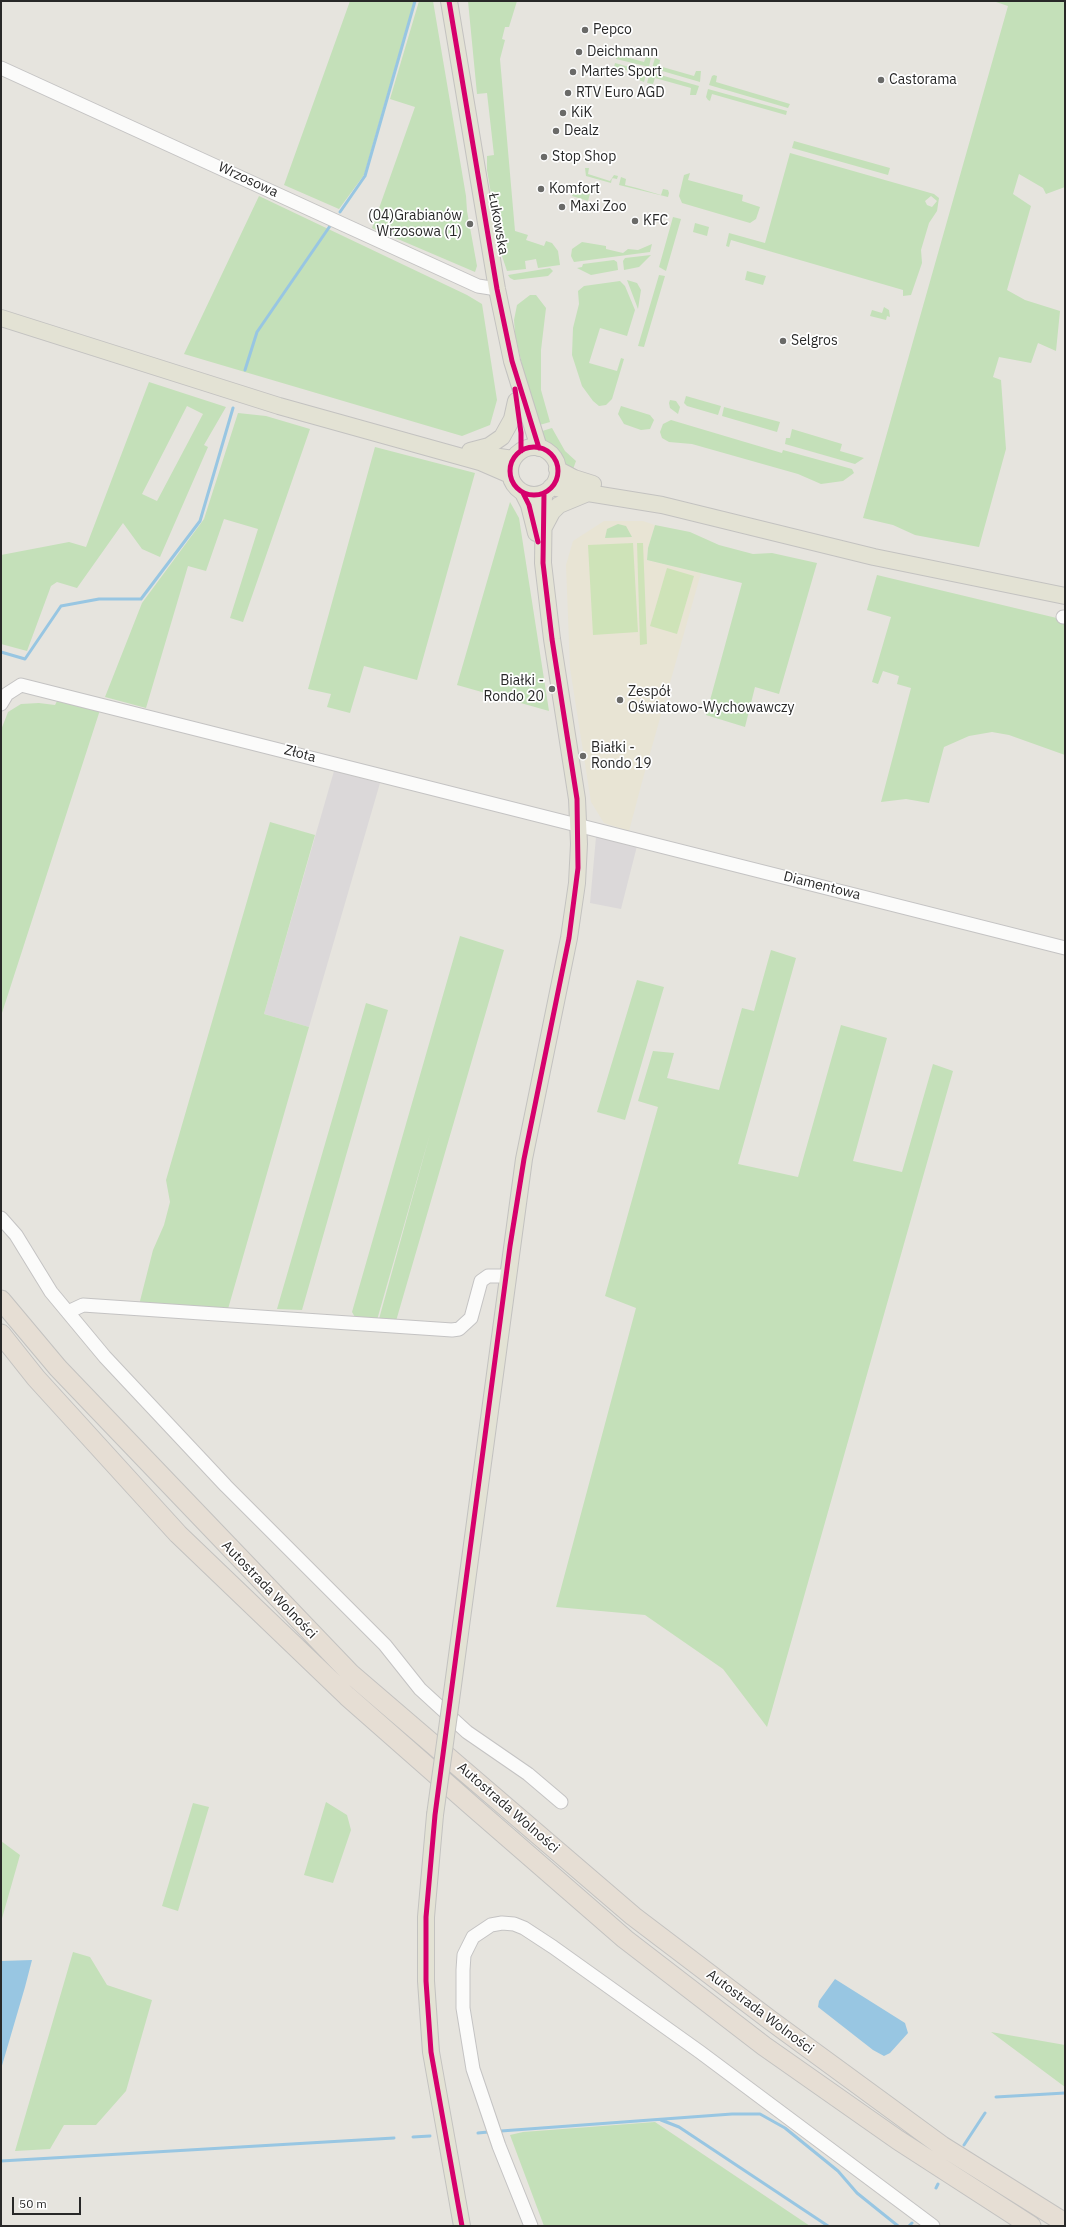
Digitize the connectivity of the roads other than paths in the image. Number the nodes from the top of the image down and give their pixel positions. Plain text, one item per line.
1 (449, 1) edge
2 (1, 68) edge
3 (497, 288) junction
4 (1, 318) edge
5 (512, 361) junction
6 (245, 394) junction
7 (516, 401) junction
8 (539, 448) junction
9 (468, 451) junction
10 (517, 455) junction
11 (557, 469) junction
12 (510, 475) junction
13 (548, 490) junction
14 (523, 493) junction
15 (590, 493) junction
16 (662, 506) junction
17 (542, 531) junction
18 (543, 563) junction
19 (1065, 596) edge
20 (1, 704) edge
21 (579, 825) junction
22 (1065, 948) edge
23 (1, 1218) edge
24 (506, 1276) junction
25 (1, 1300) edge
26 (68, 1312) junction
27 (1, 1334) edge
28 (561, 1802) dead end
29 (1065, 2223) edge
30 (462, 2226) edge
31 (531, 2226) edge
32 (932, 2226) edge
33 (1031, 2226) edge

1 - 3 main road, Łukowska
2 - 3 street, Wrzosowa
3 - 5 main road, Łukowska
4 - 6 main road
5 - 7 main road, Łukowska
5 - 8 main road, Łukowska
6 - 9 main road
6 - 12 main road
7 - 9 main road
7 - 10 main road, Łukowska
8 - 10 main road
8 - 11 main road
9 - 10 main road
10 - 12 main road
11 - 13 main road
11 - 16 main road
12 - 14 main road
13 - 14 main road
13 - 15 main road
13 - 17 main road
14 - 18 main road
15 - 16 main road
15 - 17 main road
16 - 19 main road
17 - 18 main road
18 - 21 main road
20 - 21 street, Złota
21 - 22 street, Diamentowa
21 - 24 main road
23 - 26 street
24 - 26 street
24 - 30 main road, bridge
25 - 29 highway, Autostrada Wolności
26 - 28 street
27 - 33 highway, Autostrada Wolności
31 - 32 street

